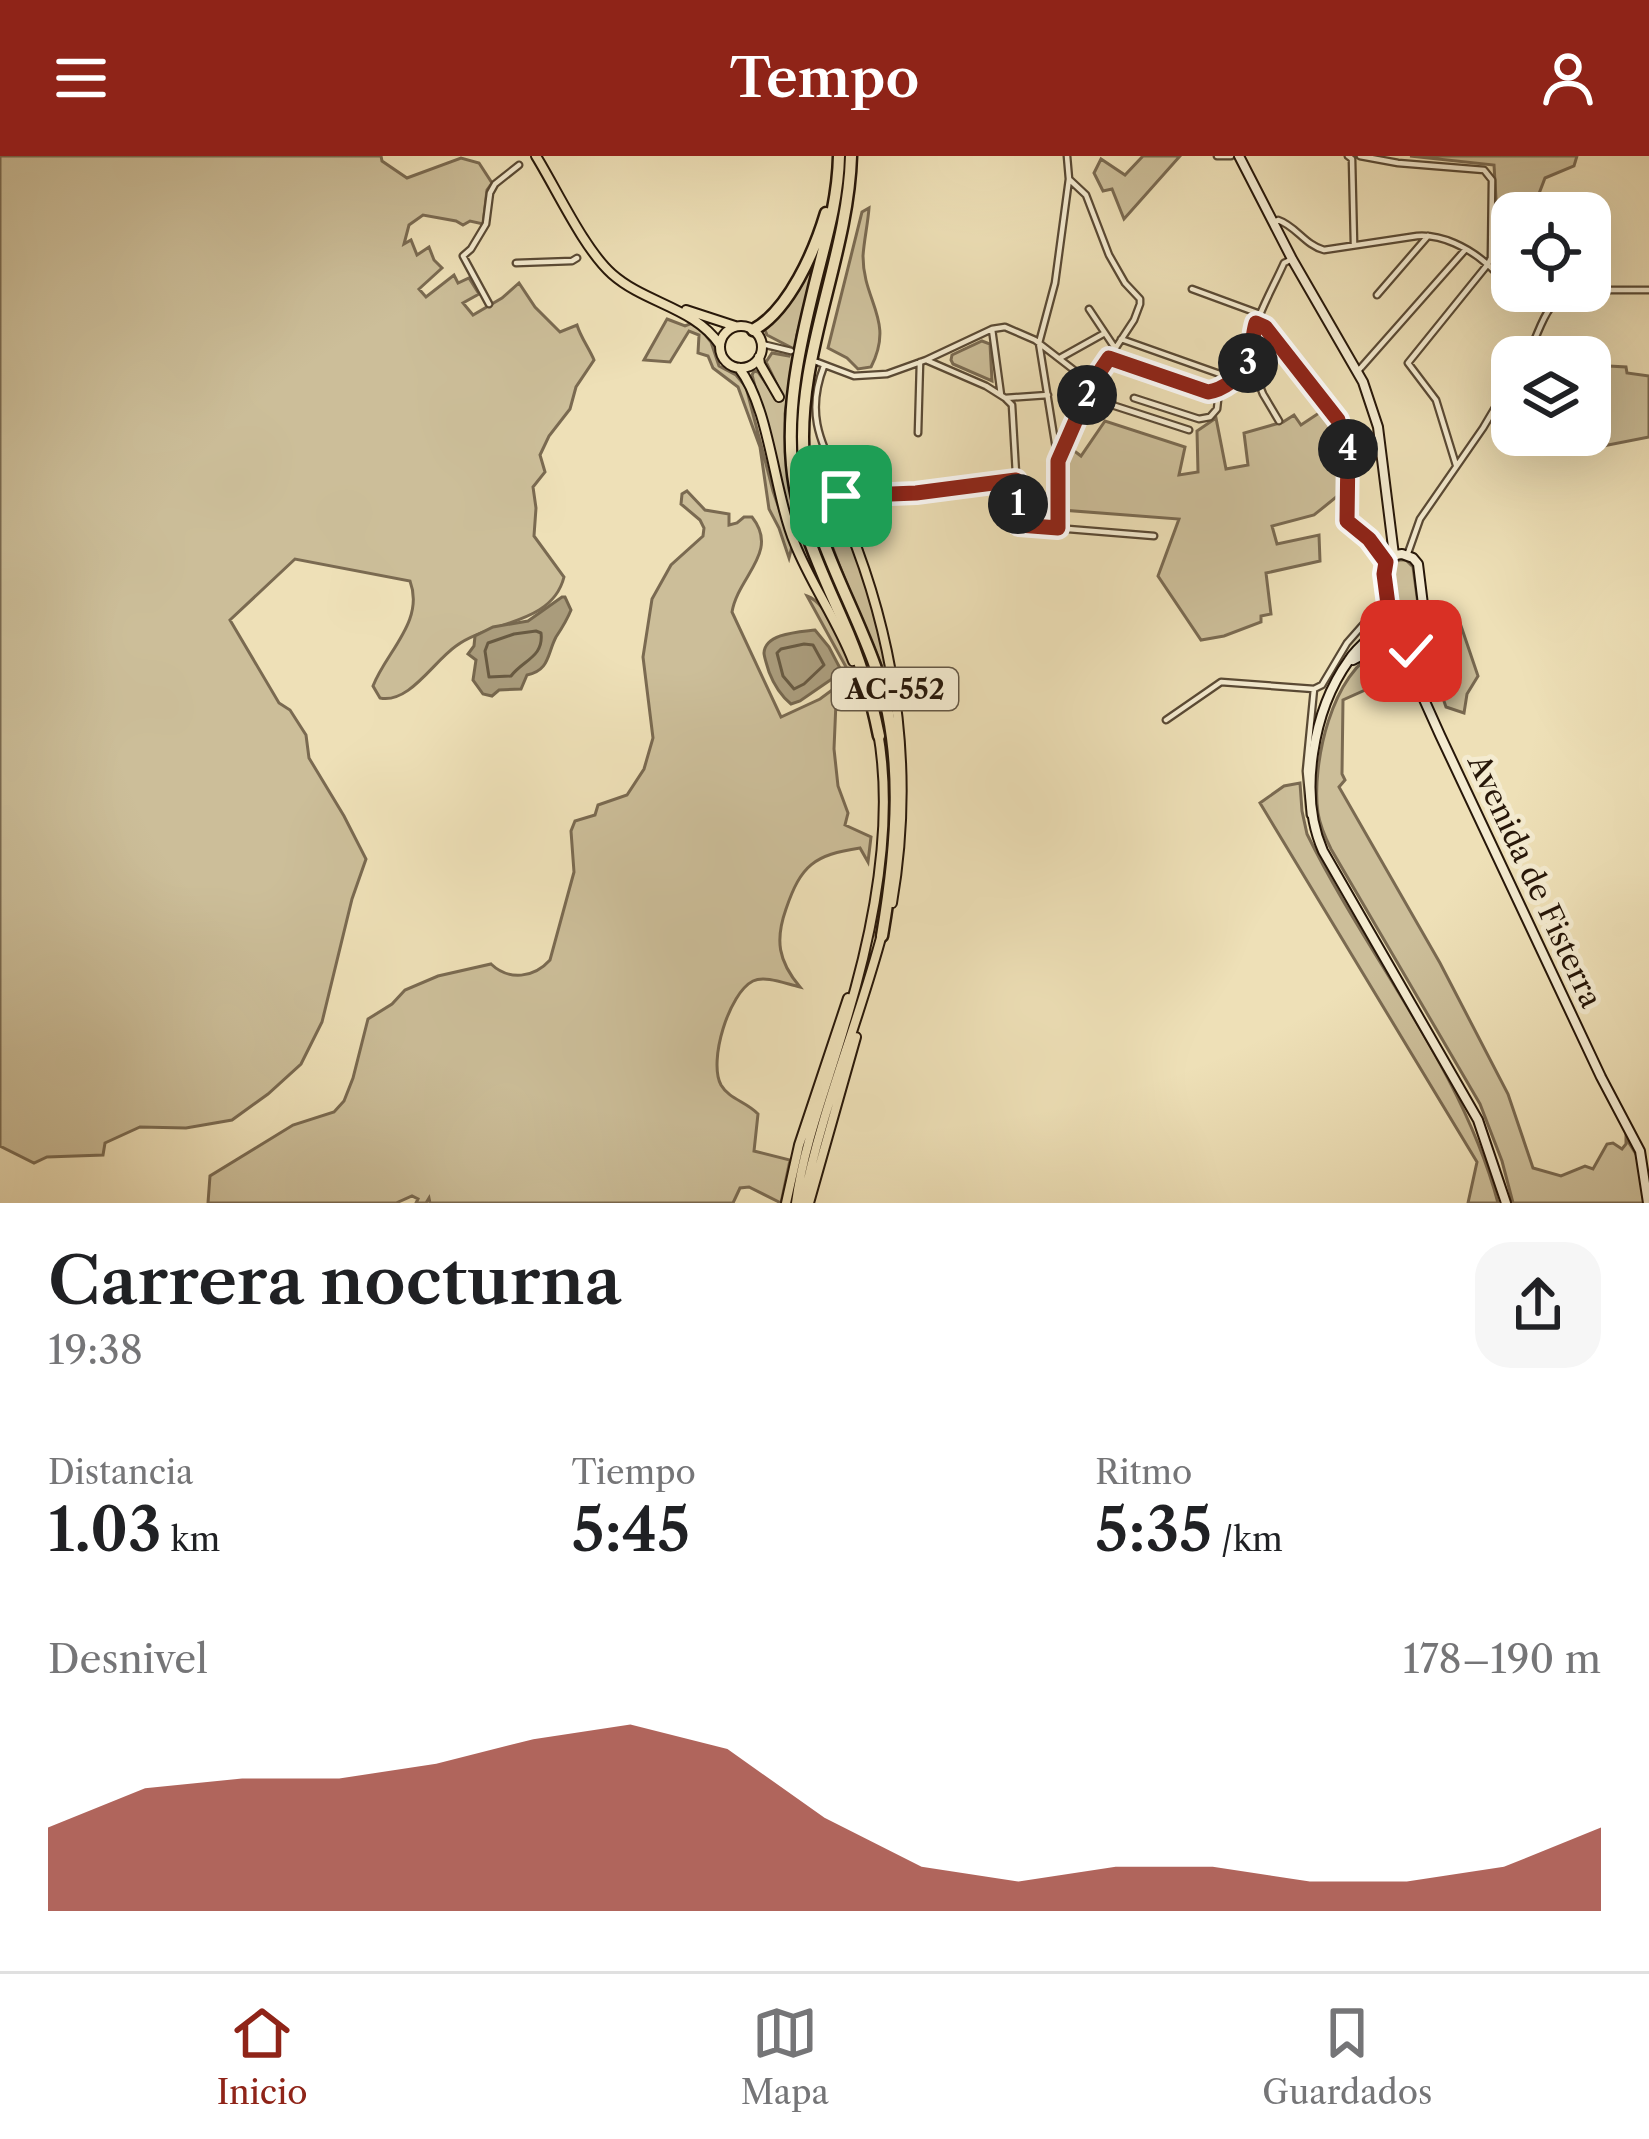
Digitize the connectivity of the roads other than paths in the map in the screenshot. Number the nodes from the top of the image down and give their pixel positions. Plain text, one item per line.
1 (536, 156) edge
2 (836, 156) edge
3 (851, 156) edge
4 (1067, 156) edge
5 (1217, 156) edge
6 (1234, 156) edge
7 (1348, 156) edge
8 (1360, 156) edge
9 (519, 165) dead end
10 (1069, 179) junction
11 (1272, 223) junction
12 (1429, 235) junction
13 (1354, 246) junction
14 (1465, 250) junction
15 (577, 258) dead end
16 (1292, 259) junction
17 (516, 263) dead end
18 (1488, 264) junction
19 (1491, 268) edge
20 (1042, 273) dead end
21 (1056, 274) junction
22 (1192, 289) dead end
23 (1611, 290) edge
24 (1649, 290) edge
25 (1377, 295) dead end
26 (489, 304) dead end
27 (670, 307) junction
28 (1089, 309) dead end
29 (1260, 314) junction
30 (1256, 323) junction
31 (736, 327) junction
32 (992, 329) junction
33 (753, 330) junction
34 (1103, 334) junction
35 (1121, 339) junction
36 (1039, 343) junction
37 (762, 344) junction
38 (720, 345) junction
39 (1115, 348) junction
40 (790, 351) dead end
41 (759, 357) junction
42 (1060, 358) junction
43 (1109, 358) junction
44 (923, 361) junction
45 (1249, 361) junction
46 (739, 368) junction
47 (1358, 371) junction
48 (1234, 379) junction
49 (1092, 383) junction
50 (1220, 391) junction
51 (1089, 392) junction
52 (1049, 395) junction
53 (1003, 396) junction
54 (779, 397) dead end
55 (1134, 398) dead end
56 (1491, 414) edge
57 (1279, 421) dead end
58 (1189, 430) dead end
59 (918, 433) dead end
60 (814, 453) dead end
61 (1058, 461) junction
62 (1456, 465) junction
63 (1016, 480) junction
64 (836, 494) junction
65 (847, 497) junction
66 (1058, 528) junction
67 (852, 531) junction
68 (1393, 533) junction
69 (1154, 536) dead end
70 (1369, 539) junction
71 (1407, 555) junction
72 (1390, 559) junction
73 (1387, 599) junction
74 (1389, 619) junction
75 (1392, 635) junction
76 (1410, 644) junction
77 (1354, 660) junction
78 (1341, 673) junction
79 (1413, 675) junction
80 (1314, 689) junction
81 (1166, 720) dead end
82 (879, 736) junction
83 (1312, 820) junction
84 (875, 935) junction
85 (786, 1203) edge
86 (803, 1203) edge
87 (1505, 1203) edge
88 (1648, 1203) edge

1 - 27 main road, AC-552
2 - 33 highway
2 - 82 highway
3 - 84 highway
4 - 10 street
5 - 6 street
6 - 11 main road
7 - 13 street
8 - 18 street
9 - 26 street
10 - 21 street
10 - 35 street
11 - 13 street
11 - 16 main road
12 - 13 street
12 - 14 street
12 - 25 street
14 - 18 street
14 - 47 street
15 - 17 street
16 - 29 street
16 - 47 main road
18 - 19 street
18 - 62 street
20 - 21 street
21 - 36 street
22 - 29 street
23 - 24 street
27 - 31 main road, AC-552
27 - 38 main road, AC-552
28 - 34 street
29 - 30 street
30 - 45 street
30 - 70 street
31 - 33 main road, AC-552
31 - 38 main road
32 - 36 street
32 - 44 street
32 - 53 street
33 - 37 main road
34 - 39 street
34 - 42 street
35 - 39 street
35 - 48 street
36 - 42 street
36 - 52 street
37 - 40 street
37 - 41 main road
38 - 46 main road, AC-552
39 - 43 street
41 - 46 main road
41 - 54 main road
42 - 49 street
43 - 49 street
43 - 50 street
44 - 53 street
44 - 59 street
44 - 65 street
45 - 48 street
45 - 57 street
46 - 82 main road, AC-552
47 - 68 main road
48 - 50 street
49 - 51 street
50 - 55 street
51 - 58 street
51 - 61 street
52 - 53 street
52 - 61 street
53 - 63 street
56 - 62 street
60 - 64 main road, AC-552
61 - 66 street
62 - 71 street
63 - 65 street
63 - 66 street
64 - 65 main road
64 - 67 main road, AC-552
65 - 67 main road
66 - 69 street
67 - 84 main road, AC-552
68 - 70 street
68 - 72 main road
70 - 72 street
71 - 72 main road
71 - 76 main road, Avenida de Fisterra
72 - 73 main road
73 - 74 main road
73 - 80 street
74 - 75 main road
74 - 78 main road
75 - 76 main road
75 - 77 main road
76 - 79 main road, Avenida de Fisterra
77 - 78 main road
77 - 79 main road
78 - 83 main road
79 - 88 main road, Avenida de Fisterra
80 - 81 street
80 - 83 street
82 - 84 main road, AC-552
83 - 87 main road
84 - 85 main road, AC-552
84 - 86 main road, AC-552
84 - 86 main road, AC-552

